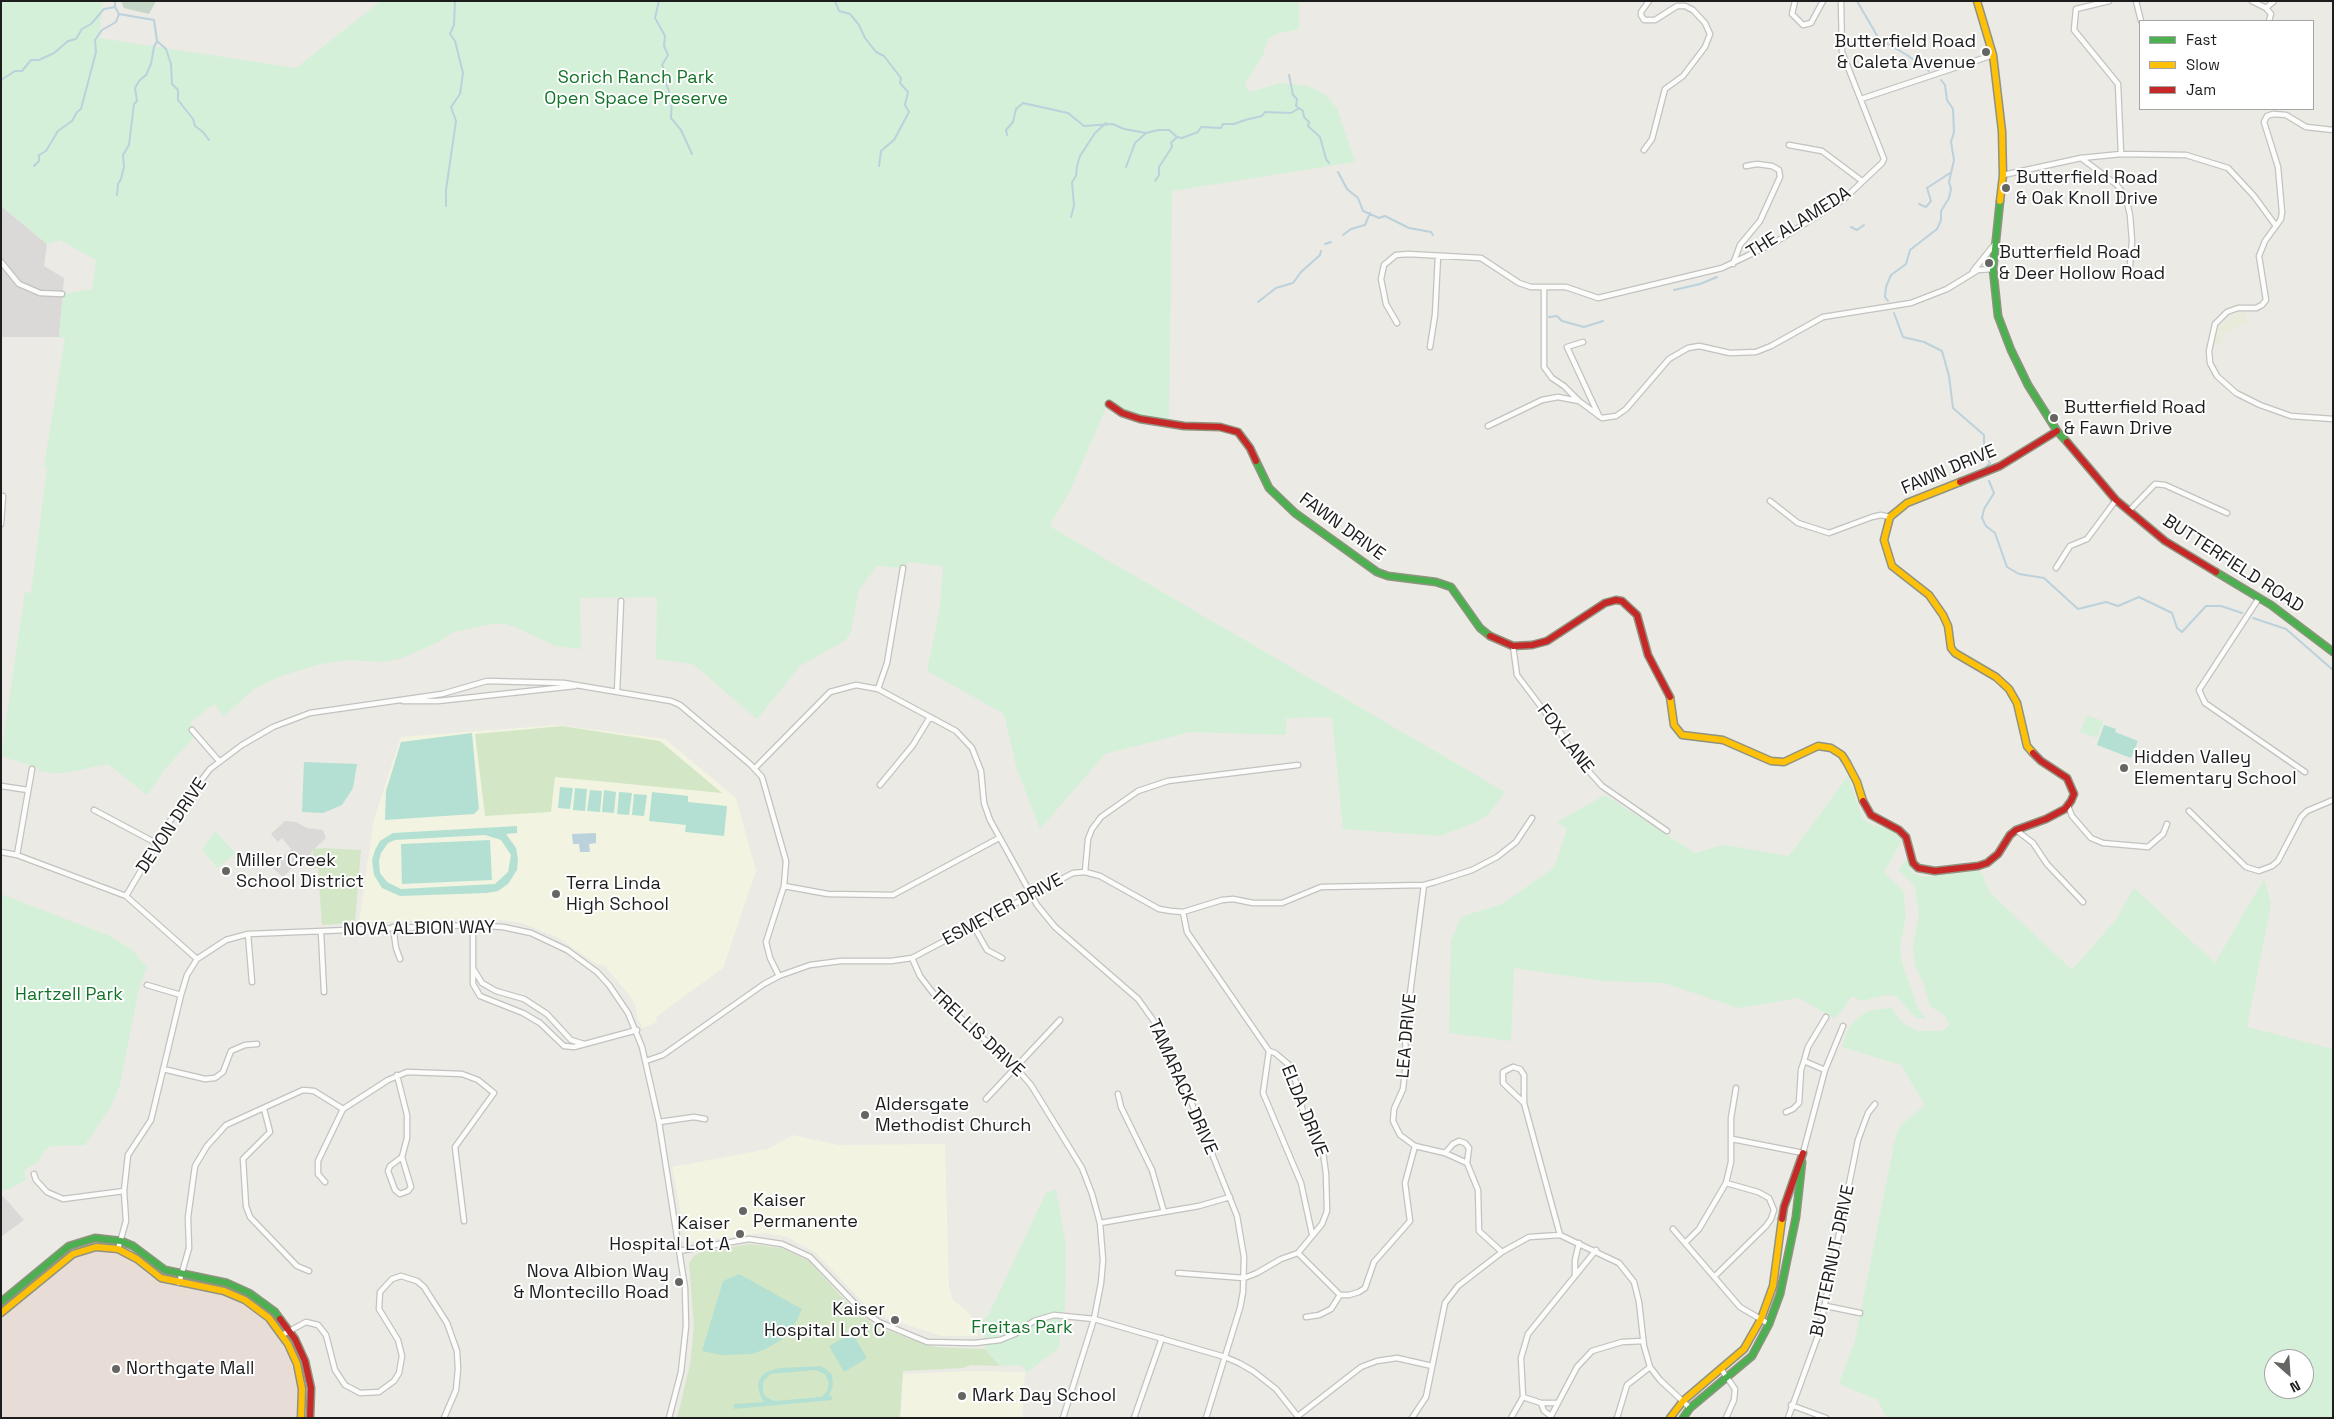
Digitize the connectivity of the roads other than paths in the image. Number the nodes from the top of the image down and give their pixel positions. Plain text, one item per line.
1 (1649, 1) edge
2 (1795, 1) edge
3 (1823, 1) edge
4 (1842, 1) edge
5 (1977, 1) edge
6 (2109, 1) edge
7 (2136, 1) edge
8 (2252, 1) edge
9 (2274, 1) edge
10 (2266, 8) junction
11 (2141, 20) edge
12 (2269, 20) edge
13 (1993, 55) junction
14 (1861, 99) junction
15 (2333, 130) edge
16 (1789, 145) dead end
17 (1644, 150) dead end
18 (2121, 154) junction
19 (2081, 158) junction
20 (1746, 166) dead end
21 (2003, 176) junction
22 (1862, 181) junction
23 (2276, 226) junction
24 (1994, 245) junction
25 (1438, 256) junction
26 (1, 262) edge
27 (1733, 264) junction
28 (2130, 264) dead end
29 (1993, 269) junction
30 (1972, 272) junction
31 (1544, 288) junction
32 (62, 294) dead end
33 (1397, 322) dead end
34 (1583, 342) dead end
35 (1430, 347) dead end
36 (1579, 401) junction
37 (1109, 404) dead end
38 (1600, 417) junction
39 (2333, 419) edge
40 (1488, 426) dead end
41 (2057, 431) junction
42 (1, 496) edge
43 (2116, 500) junction
44 (1770, 501) dead end
45 (2129, 510) junction
46 (2227, 513) dead end
47 (1890, 517) junction
48 (1, 524) edge
49 (903, 568) dead end
50 (2056, 568) dead end
51 (2259, 598) junction
52 (621, 601) dead end
53 (1513, 646) junction
54 (2333, 652) edge
55 (584, 686) junction
56 (878, 689) junction
57 (617, 692) junction
58 (389, 701) junction
59 (930, 717) junction
60 (192, 730) dead end
61 (219, 761) junction
62 (1298, 765) dead end
63 (755, 768) junction
64 (32, 769) dead end
65 (2305, 772) dead end
66 (880, 785) dead end
67 (1, 786) edge
68 (28, 790) junction
69 (2333, 800) edge
70 (2068, 806) junction
71 (94, 810) dead end
72 (2189, 812) dead end
73 (1532, 818) dead end
74 (2167, 824) dead end
75 (2016, 830) junction
76 (1667, 831) dead end
77 (999, 838) junction
78 (156, 843) junction
79 (1, 852) edge
80 (17, 854) junction
81 (1085, 872) junction
82 (1424, 885) junction
83 (784, 886) junction
84 (1030, 895) junction
85 (126, 896) junction
86 (2083, 902) dead end
87 (1183, 912) junction
88 (473, 924) junction
89 (973, 925) junction
90 (393, 927) junction
91 (321, 932) junction
92 (248, 934) junction
93 (400, 958) dead end
94 (912, 958) junction
95 (1002, 958) dead end
96 (197, 959) junction
97 (474, 970) junction
98 (779, 976) junction
99 (252, 982) dead end
100 (147, 985) dead end
101 (324, 992) dead end
102 (181, 996) junction
103 (1826, 1016) dead end
104 (1060, 1020) dead end
105 (1843, 1026) dead end
106 (636, 1030) junction
107 (257, 1044) dead end
108 (585, 1044) junction
109 (1269, 1051) junction
110 (646, 1061) junction
111 (1804, 1061) junction
112 (1016, 1068) junction
113 (164, 1069) junction
114 (1825, 1070) junction
115 (397, 1076) junction
116 (1736, 1088) dead end
117 (1118, 1094) dead end
118 (986, 1099) dead end
119 (1524, 1103) junction
120 (1875, 1104) dead end
121 (264, 1109) junction
122 (343, 1109) junction
123 (1786, 1112) dead end
124 (705, 1118) dead end
125 (659, 1122) junction
126 (1732, 1139) junction
127 (1415, 1146) junction
128 (1444, 1153) junction
129 (1803, 1153) junction
130 (402, 1157) junction
131 (1467, 1163) junction
132 (34, 1174) dead end
133 (325, 1182) dead end
134 (1726, 1183) junction
135 (124, 1191) junction
136 (1230, 1197) junction
137 (1164, 1212) junction
138 (464, 1221) dead end
139 (1100, 1223) junction
140 (1673, 1229) dead end
141 (1312, 1234) junction
142 (1560, 1234) junction
143 (121, 1241) junction
144 (1579, 1243) junction
145 (1685, 1243) junction
146 (118, 1249) junction
147 (1596, 1250) junction
148 (679, 1251) junction
149 (1502, 1252) junction
150 (1298, 1253) junction
151 (1575, 1260) junction
152 (1584, 1266) junction
153 (309, 1271) dead end
154 (1178, 1273) dead end
155 (181, 1275) junction
156 (1575, 1276) junction
157 (1714, 1277) junction
158 (1244, 1278) junction
159 (179, 1283) junction
160 (1340, 1295) junction
161 (1, 1302) edge
162 (1826, 1306) junction
163 (1, 1313) edge
164 (1860, 1313) dead end
165 (1306, 1317) dead end
166 (1094, 1319) junction
167 (1761, 1319) junction
168 (1769, 1324) junction
169 (289, 1330) junction
170 (282, 1335) junction
171 (1162, 1338) junction
172 (1643, 1340) junction
173 (1225, 1357) junction
174 (1432, 1366) junction
175 (1650, 1367) junction
176 (1722, 1369) junction
177 (1728, 1376) junction
178 (1523, 1397) junction
179 (1683, 1401) junction
180 (1541, 1403) junction
181 (1557, 1403) junction
182 (1791, 1405) junction
183 (1690, 1408) junction
184 (1299, 1417) edge
185 (1551, 1417) edge
186 (301, 1418) edge
187 (310, 1418) edge
188 (444, 1418) edge
189 (669, 1418) edge
190 (1063, 1418) edge
191 (1134, 1418) edge
192 (1206, 1418) edge
193 (1412, 1418) edge
194 (1511, 1418) edge
195 (1617, 1418) edge
196 (1670, 1418) edge
197 (1683, 1418) edge
198 (1726, 1418) edge
199 (1788, 1418) edge
200 (1826, 1418) edge

1 - 17 street
2 - 3 street
4 - 14 street, THE ALAMEDA
5 - 13 street, BUTTERFIELD ROAD
6 - 18 street
7 - 11 street
8 - 10 street
9 - 10 street
10 - 12 street
13 - 14 street
13 - 21 street, BUTTERFIELD ROAD
14 - 22 street, THE ALAMEDA
15 - 23 street
16 - 22 street
18 - 19 street
18 - 23 street
19 - 21 street
19 - 28 street
20 - 27 street
21 - 24 street, BUTTERFIELD ROAD
22 - 27 street, THE ALAMEDA
23 - 39 street
24 - 29 street, BUTTERFIELD ROAD
24 - 30 street
25 - 31 street, THE ALAMEDA
25 - 33 street, THE ALAMEDA
25 - 35 street
26 - 32 street
27 - 31 street, THE ALAMEDA
29 - 30 street
29 - 41 street, BUTTERFIELD ROAD
30 - 38 street
31 - 36 street
34 - 38 street
36 - 38 street
36 - 40 street
37 - 53 street, FAWN DRIVE
41 - 43 street, BUTTERFIELD ROAD
41 - 47 street, FAWN DRIVE
42 - 48 street
43 - 45 street, BUTTERFIELD ROAD
43 - 50 street
44 - 47 street
45 - 46 street
45 - 51 street, BUTTERFIELD ROAD
47 - 70 street, FAWN DRIVE
49 - 56 street
51 - 54 street, BUTTERFIELD ROAD
51 - 65 street
52 - 57 street
53 - 75 street, FAWN DRIVE
53 - 76 street, FOX LANE
55 - 57 street, DEVON DRIVE
55 - 58 street, DEVON DRIVE
55 - 58 street, DEVON DRIVE
56 - 59 street, TAMARACK DRIVE
56 - 63 street, TAMARACK DRIVE
57 - 63 street, DEVON DRIVE
58 - 61 street, DEVON DRIVE
59 - 66 street
59 - 77 street, TAMARACK DRIVE
60 - 61 street
61 - 78 street, DEVON DRIVE
62 - 81 street
63 - 83 street, DEVON DRIVE
64 - 68 street
67 - 68 street
68 - 80 street
69 - 72 street
70 - 74 street
70 - 75 street
71 - 78 street
73 - 82 street, ESMEYER DRIVE
75 - 86 street
77 - 83 street
77 - 84 street, TAMARACK DRIVE
78 - 85 street, DEVON DRIVE
79 - 80 street
80 - 85 street
81 - 84 street, ESMEYER DRIVE
81 - 87 street, ESMEYER DRIVE
82 - 87 street, ESMEYER DRIVE
82 - 127 street, LEA DRIVE
83 - 98 street, DEVON DRIVE
84 - 89 street, ESMEYER DRIVE
84 - 136 street, TAMARACK DRIVE
85 - 96 street
87 - 109 street, ELDA DRIVE
88 - 90 street, NOVA ALBION WAY
88 - 97 street
88 - 106 street, NOVA ALBION WAY
89 - 94 street, ESMEYER DRIVE
89 - 95 street
90 - 91 street, NOVA ALBION WAY
90 - 93 street
91 - 92 street, NOVA ALBION WAY
91 - 101 street
92 - 96 street, NOVA ALBION WAY
92 - 99 street
94 - 98 street, ESMEYER DRIVE
94 - 112 street, TRELLIS DRIVE
96 - 102 street
97 - 108 street
97 - 108 street
98 - 110 street, ESMEYER DRIVE
100 - 102 street
102 - 113 street
103 - 111 street
104 - 112 street
105 - 114 street
106 - 108 street
106 - 110 street, NOVA ALBION WAY
107 - 113 street
109 - 141 street, ELDA DRIVE
109 - 141 street, ELDA DRIVE
110 - 125 street, NOVA ALBION WAY
111 - 114 street
111 - 123 street
112 - 118 street
112 - 139 street, TRELLIS DRIVE
113 - 135 street
114 - 129 street
115 - 122 street
115 - 130 street
115 - 138 street
116 - 126 street
117 - 137 street
119 - 119 street
119 - 142 street
120 - 162 street, BUTTERNUT DRIVE
121 - 122 street
121 - 153 street
121 - 155 street
122 - 133 street
124 - 125 street
125 - 148 street, NOVA ALBION WAY
126 - 129 street
126 - 134 street
127 - 128 street, LEA DRIVE
127 - 160 street
128 - 131 street, LEA DRIVE
128 - 131 street
129 - 167 street
129 - 168 street
130 - 130 street
131 - 149 street
132 - 135 street
134 - 145 street
134 - 157 street
135 - 143 street
136 - 137 street
136 - 158 street, TAMARACK DRIVE
137 - 139 street
139 - 166 street, TRELLIS DRIVE
140 - 145 street
141 - 150 street, ELDA DRIVE
142 - 144 street
142 - 149 street
143 - 146 street
143 - 155 street
143 - 161 street
144 - 147 street
144 - 151 street
145 - 157 street
146 - 159 street
146 - 163 street
147 - 152 street
147 - 172 street
148 - 166 street
148 - 189 street, NOVA ALBION WAY
149 - 174 street
150 - 158 street
150 - 160 street
151 - 152 street
151 - 156 street
152 - 156 street
154 - 158 street
155 - 159 street
155 - 169 street
156 - 178 street
157 - 167 street
158 - 173 street, TAMARACK DRIVE
159 - 170 street
160 - 165 street
162 - 164 street
162 - 182 street, BUTTERNUT DRIVE
166 - 171 street
166 - 190 street, TRELLIS DRIVE
167 - 168 street
167 - 176 street
168 - 177 street
169 - 170 street
169 - 187 street
169 - 188 street
170 - 186 street
171 - 173 street
171 - 191 street
172 - 175 street
172 - 181 street
173 - 184 street
173 - 192 street, TAMARACK DRIVE
174 - 184 street
174 - 193 street
175 - 179 street
175 - 195 street
176 - 177 street
176 - 179 street
177 - 183 street
177 - 198 street
178 - 180 street
178 - 194 street
179 - 183 street
179 - 196 street
180 - 181 street
180 - 185 street
181 - 185 street
182 - 199 street, BUTTERNUT DRIVE
182 - 200 street
183 - 197 street

